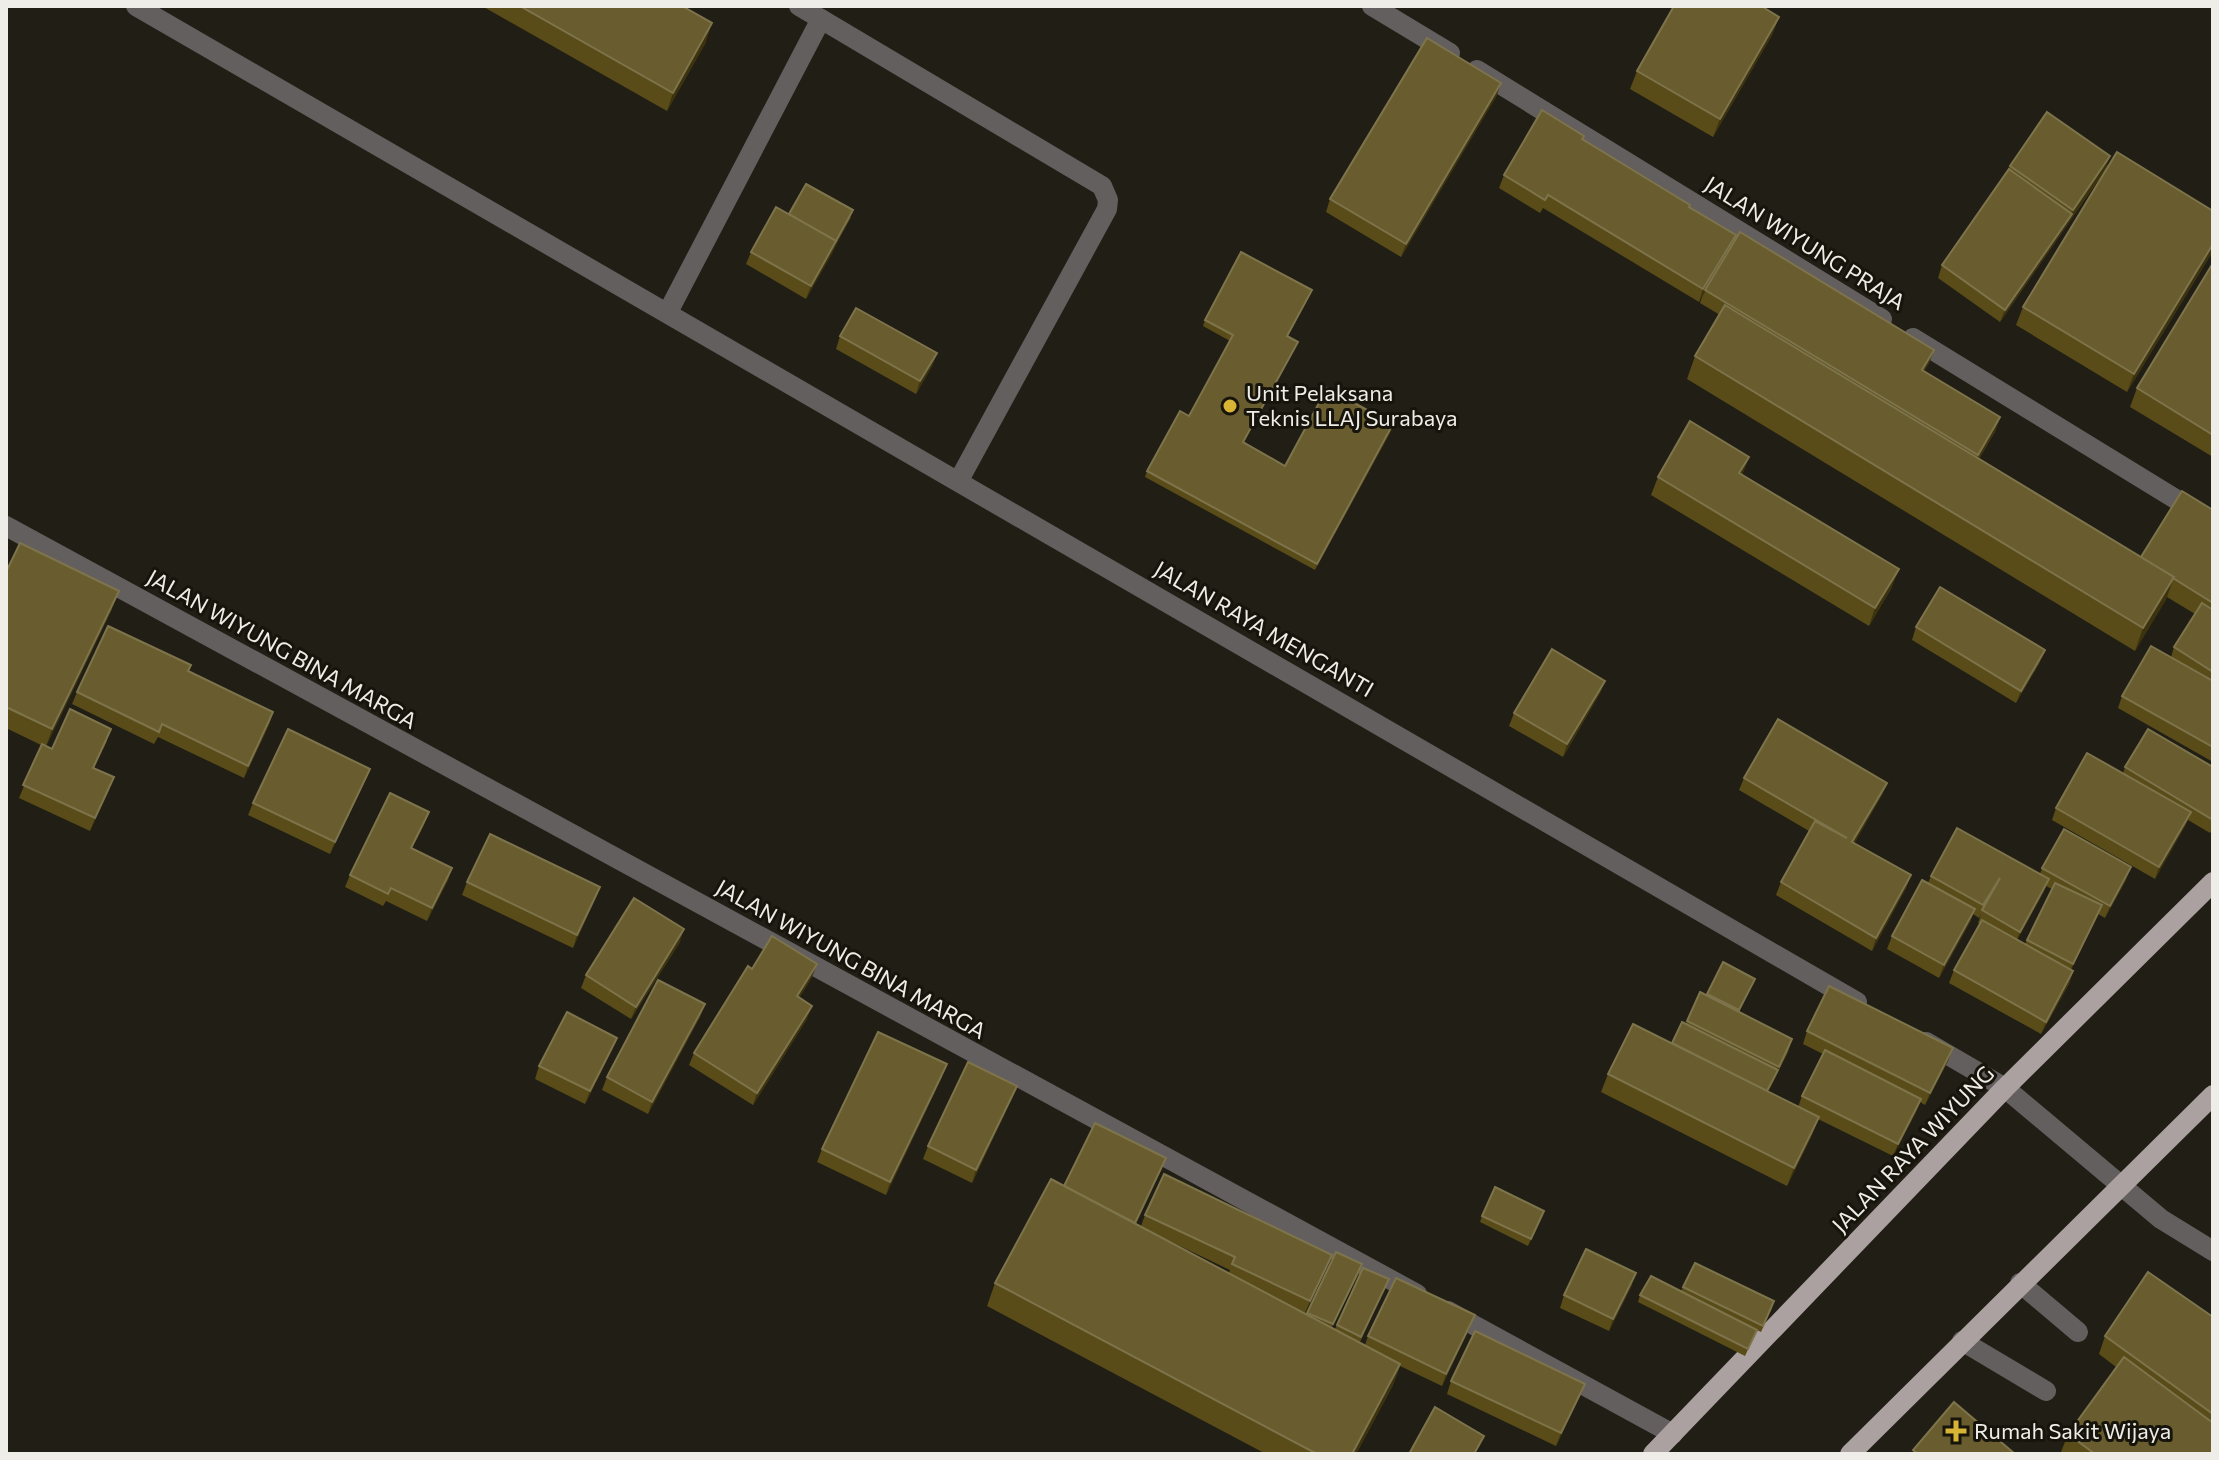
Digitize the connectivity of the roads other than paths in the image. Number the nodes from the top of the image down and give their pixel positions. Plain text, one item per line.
1 (136, 6) edge
2 (799, 6) edge
3 (1372, 6) edge
4 (821, 19) junction
5 (668, 312) junction
6 (959, 480) junction
7 (2213, 522) edge
8 (6, 526) edge
9 (2213, 882) edge
10 (1881, 1016) edge
11 (1908, 1032) edge
12 (2005, 1088) junction
13 (2213, 1095) edge
14 (2123, 1186) junction
15 (2213, 1251) edge
16 (2020, 1283) junction
17 (2078, 1332) dead end
18 (1962, 1341) junction
19 (2046, 1391) dead end
20 (1673, 1434) junction
21 (1859, 1451) edge
22 (1653, 1454) edge

1 - 5 street, JALAN RAYA MENGANTI
2 - 4 street
3 - 7 street, JALAN WIYUNG PRAJA
4 - 5 street
4 - 6 street
5 - 6 street, JALAN RAYA MENGANTI
6 - 10 street, JALAN RAYA MENGANTI
8 - 20 street, JALAN WIYUNG BINA MARGA
9 - 12 main road, JALAN RAYA WIYUNG
11 - 12 street
12 - 14 street
12 - 20 main road, JALAN RAYA WIYUNG
13 - 14 main road
14 - 15 street
14 - 16 main road
16 - 17 street
16 - 18 main road
18 - 19 street
18 - 21 main road
20 - 22 main road, JALAN RAYA WIYUNG

